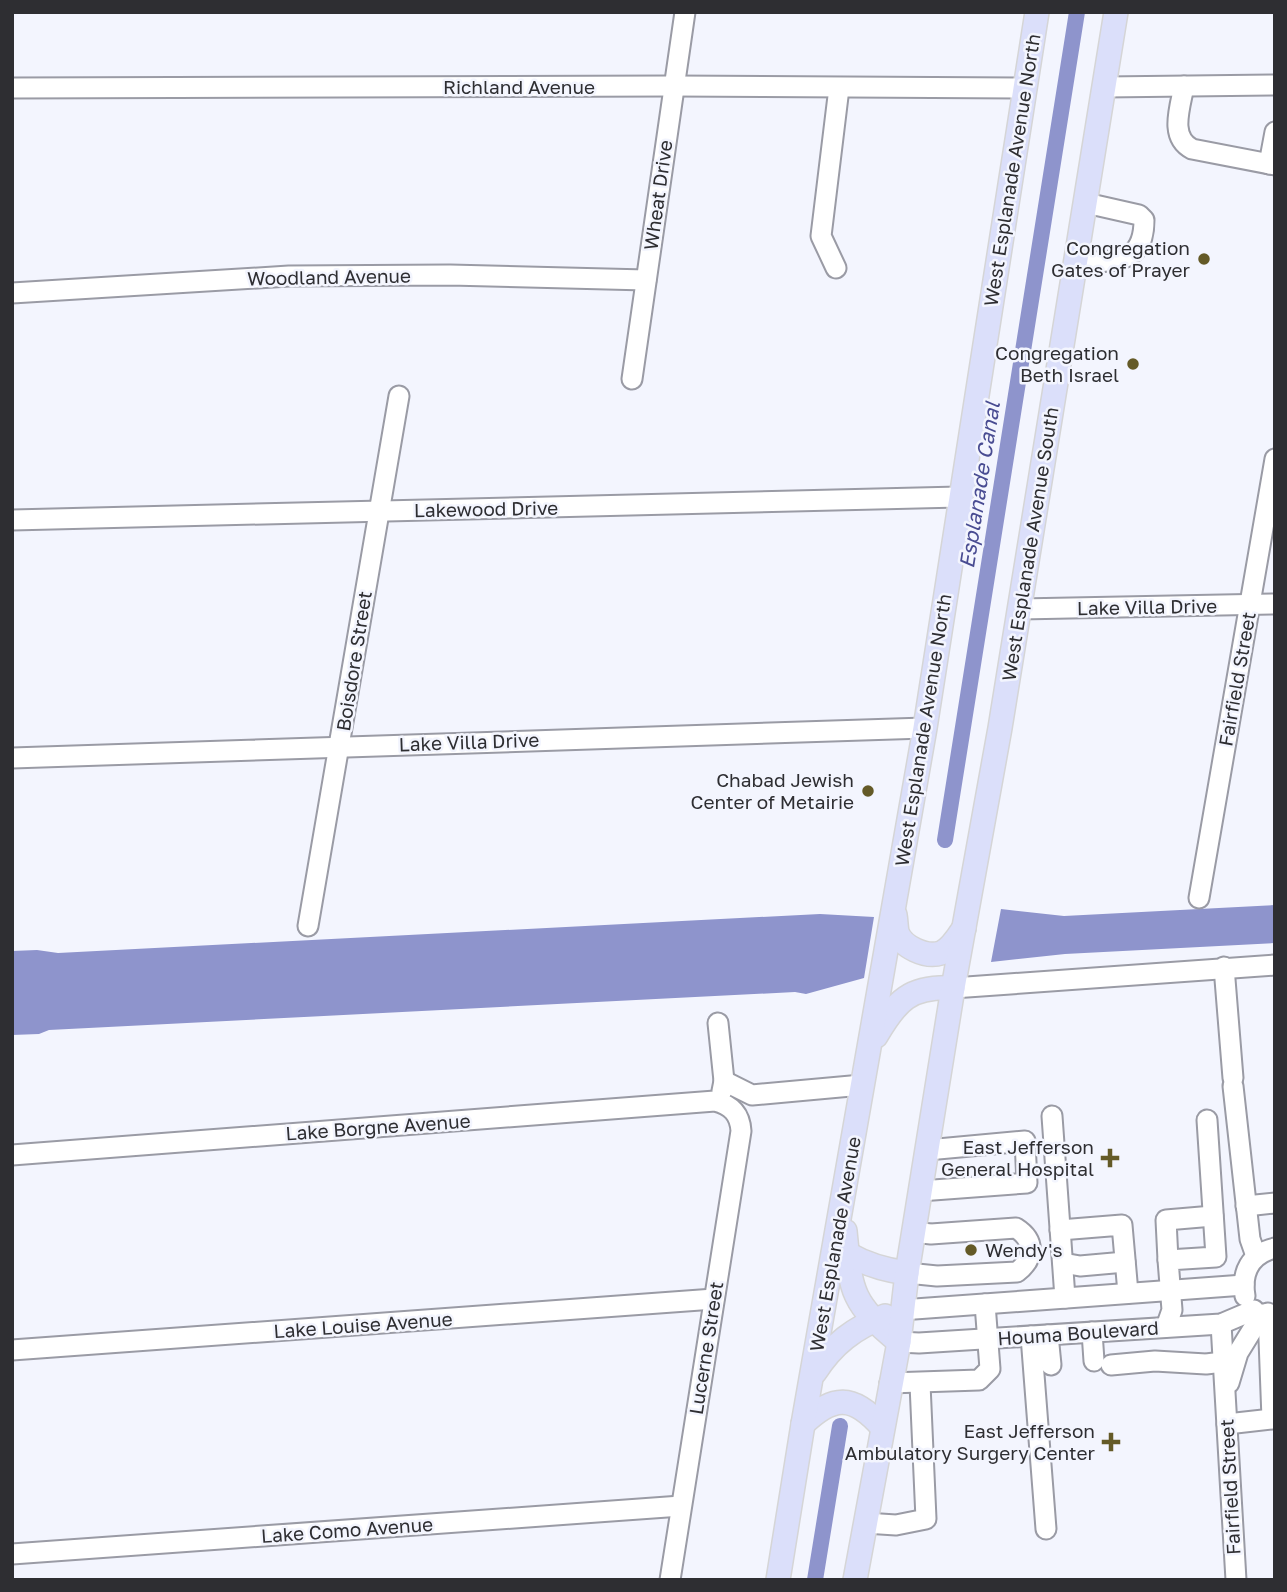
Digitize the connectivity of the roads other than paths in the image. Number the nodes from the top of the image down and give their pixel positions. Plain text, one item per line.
1 (685, 12) edge
2 (1037, 12) edge
3 (1116, 12) edge
4 (1275, 85) edge
5 (673, 86) junction
6 (1184, 86) junction
7 (1105, 87) junction
8 (12, 88) edge
9 (839, 88) junction
10 (1026, 88) junction
11 (1275, 132) edge
12 (1272, 164) edge
13 (1086, 203) junction
14 (1076, 263) junction
15 (836, 268) dead end
16 (646, 280) junction
17 (12, 293) edge
18 (632, 379) dead end
19 (399, 396) dead end
20 (1275, 459) edge
21 (959, 497) junction
22 (379, 511) junction
23 (12, 520) edge
24 (1275, 604) edge
25 (1250, 605) junction
26 (1020, 609) junction
27 (925, 728) junction
28 (340, 747) junction
29 (12, 758) edge
30 (1199, 898) dead end
31 (894, 908) junction
32 (966, 918) junction
33 (308, 926) dead end
34 (1275, 965) edge
35 (1224, 967) junction
36 (953, 988) junction
37 (719, 1023) dead end
38 (869, 1048) junction
39 (724, 1081) junction
40 (862, 1085) junction
41 (721, 1103) junction
42 (1052, 1116) dead end
43 (1207, 1120) dead end
44 (927, 1150) junction
45 (12, 1155) edge
46 (920, 1191) junction
47 (842, 1200) junction
48 (1275, 1203) edge
49 (1246, 1206) junction
50 (1213, 1216) junction
51 (1060, 1230) junction
52 (913, 1232) junction
53 (1275, 1248) edge
54 (848, 1254) junction
55 (1256, 1256) junction
56 (1168, 1260) junction
57 (1125, 1262) junction
58 (1063, 1263) junction
59 (906, 1273) junction
60 (1244, 1285) junction
61 (1171, 1290) junction
62 (1128, 1293) junction
63 (1065, 1298) junction
64 (714, 1299) junction
65 (985, 1304) junction
66 (901, 1310) junction
67 (1265, 1313) edge
68 (873, 1321) junction
69 (1221, 1324) junction
70 (1159, 1328) junction
71 (1092, 1332) junction
72 (1040, 1336) junction
73 (987, 1339) junction
74 (899, 1342) junction
75 (12, 1350) edge
76 (1155, 1361) junction
77 (1223, 1362) junction
78 (1051, 1365) dead end
79 (811, 1377) junction
80 (890, 1384) junction
81 (920, 1384) junction
82 (1225, 1394) junction
83 (803, 1424) junction
84 (1227, 1424) junction
85 (881, 1427) junction
86 (681, 1506) junction
87 (865, 1523) junction
88 (1046, 1530) dead end
89 (12, 1554) edge
90 (670, 1580) edge
91 (778, 1580) edge
92 (855, 1580) edge
93 (1236, 1580) edge

1 - 5 street, Wheat Drive
2 - 10 main road, West Esplanade Avenue North
3 - 7 main road, West Esplanade Avenue South
4 - 6 street
5 - 8 street, Richland Avenue
5 - 9 street, Richland Avenue
5 - 16 street, Wheat Drive
6 - 7 street
6 - 12 street
7 - 13 main road, West Esplanade Avenue South
9 - 10 street, Richland Avenue
9 - 15 street
10 - 21 main road, West Esplanade Avenue North
11 - 12 street
13 - 14 main road, West Esplanade Avenue South
13 - 14 street
14 - 26 main road, West Esplanade Avenue South
16 - 17 street, Woodland Avenue
16 - 18 street, Wheat Drive
19 - 22 street, Boisdore Street
20 - 25 street, Fairfield Street
21 - 22 street, Lakewood Drive
21 - 27 main road, West Esplanade Avenue North
22 - 23 street, Lakewood Drive
22 - 28 street, Boisdore Street
24 - 25 street, Lake Villa Drive
25 - 26 street, Lake Villa Drive
25 - 30 street, Fairfield Street
26 - 32 main road, West Esplanade Avenue South
27 - 28 street, Lake Villa Drive
27 - 31 main road, West Esplanade Avenue North
28 - 29 street, Lake Villa Drive
28 - 33 street, Boisdore Street
31 - 32 main road
31 - 38 main road, West Esplanade Avenue
32 - 36 main road
34 - 35 street
35 - 36 street
35 - 49 street
36 - 38 main road
36 - 44 main road
37 - 39 street
38 - 40 main road, West Esplanade Avenue
39 - 40 street
39 - 41 street
40 - 47 main road, West Esplanade Avenue
41 - 45 street, Lake Borgne Avenue
41 - 64 street, Lucerne Street
42 - 51 street
43 - 50 street
44 - 46 main road
44 - 46 street
46 - 52 main road
47 - 54 main road
47 - 79 main road, West Esplanade Avenue
48 - 49 street
49 - 55 street
50 - 56 street
50 - 56 street
51 - 57 street
51 - 58 street
52 - 59 main road
52 - 59 street
53 - 55 street
54 - 59 main road
54 - 68 main road
55 - 60 street
56 - 61 street
57 - 58 street
57 - 62 street
58 - 63 street
59 - 66 main road
60 - 61 street, Houma Boulevard
60 - 67 street
61 - 62 street, Houma Boulevard
61 - 70 street
62 - 63 street, Houma Boulevard
63 - 65 street, Houma Boulevard
64 - 75 street, Lake Louise Avenue
64 - 86 street, Lucerne Street
65 - 66 street, Houma Boulevard
65 - 73 street
66 - 68 main road
66 - 74 main road
67 - 69 street, Houma Boulevard
67 - 82 street, Fairfield Street
67 - 84 street
68 - 74 main road
68 - 79 main road
69 - 70 street, Houma Boulevard
69 - 77 street, Fairfield Street
70 - 71 street, Houma Boulevard
70 - 76 street
71 - 72 street, Houma Boulevard
71 - 76 street
72 - 73 street, Houma Boulevard
72 - 78 street
72 - 88 street
73 - 74 street, Houma Boulevard
73 - 81 street
74 - 80 main road
76 - 77 street
77 - 82 street, Fairfield Street
79 - 83 main road, West Esplanade Avenue
80 - 81 street
80 - 85 main road
81 - 87 street
82 - 84 street, Fairfield Street
83 - 85 main road
83 - 91 main road, West Esplanade Avenue
84 - 93 street, Fairfield Street
85 - 87 main road
86 - 89 street, Lake Como Avenue
86 - 90 street, Lucerne Street
87 - 92 main road

